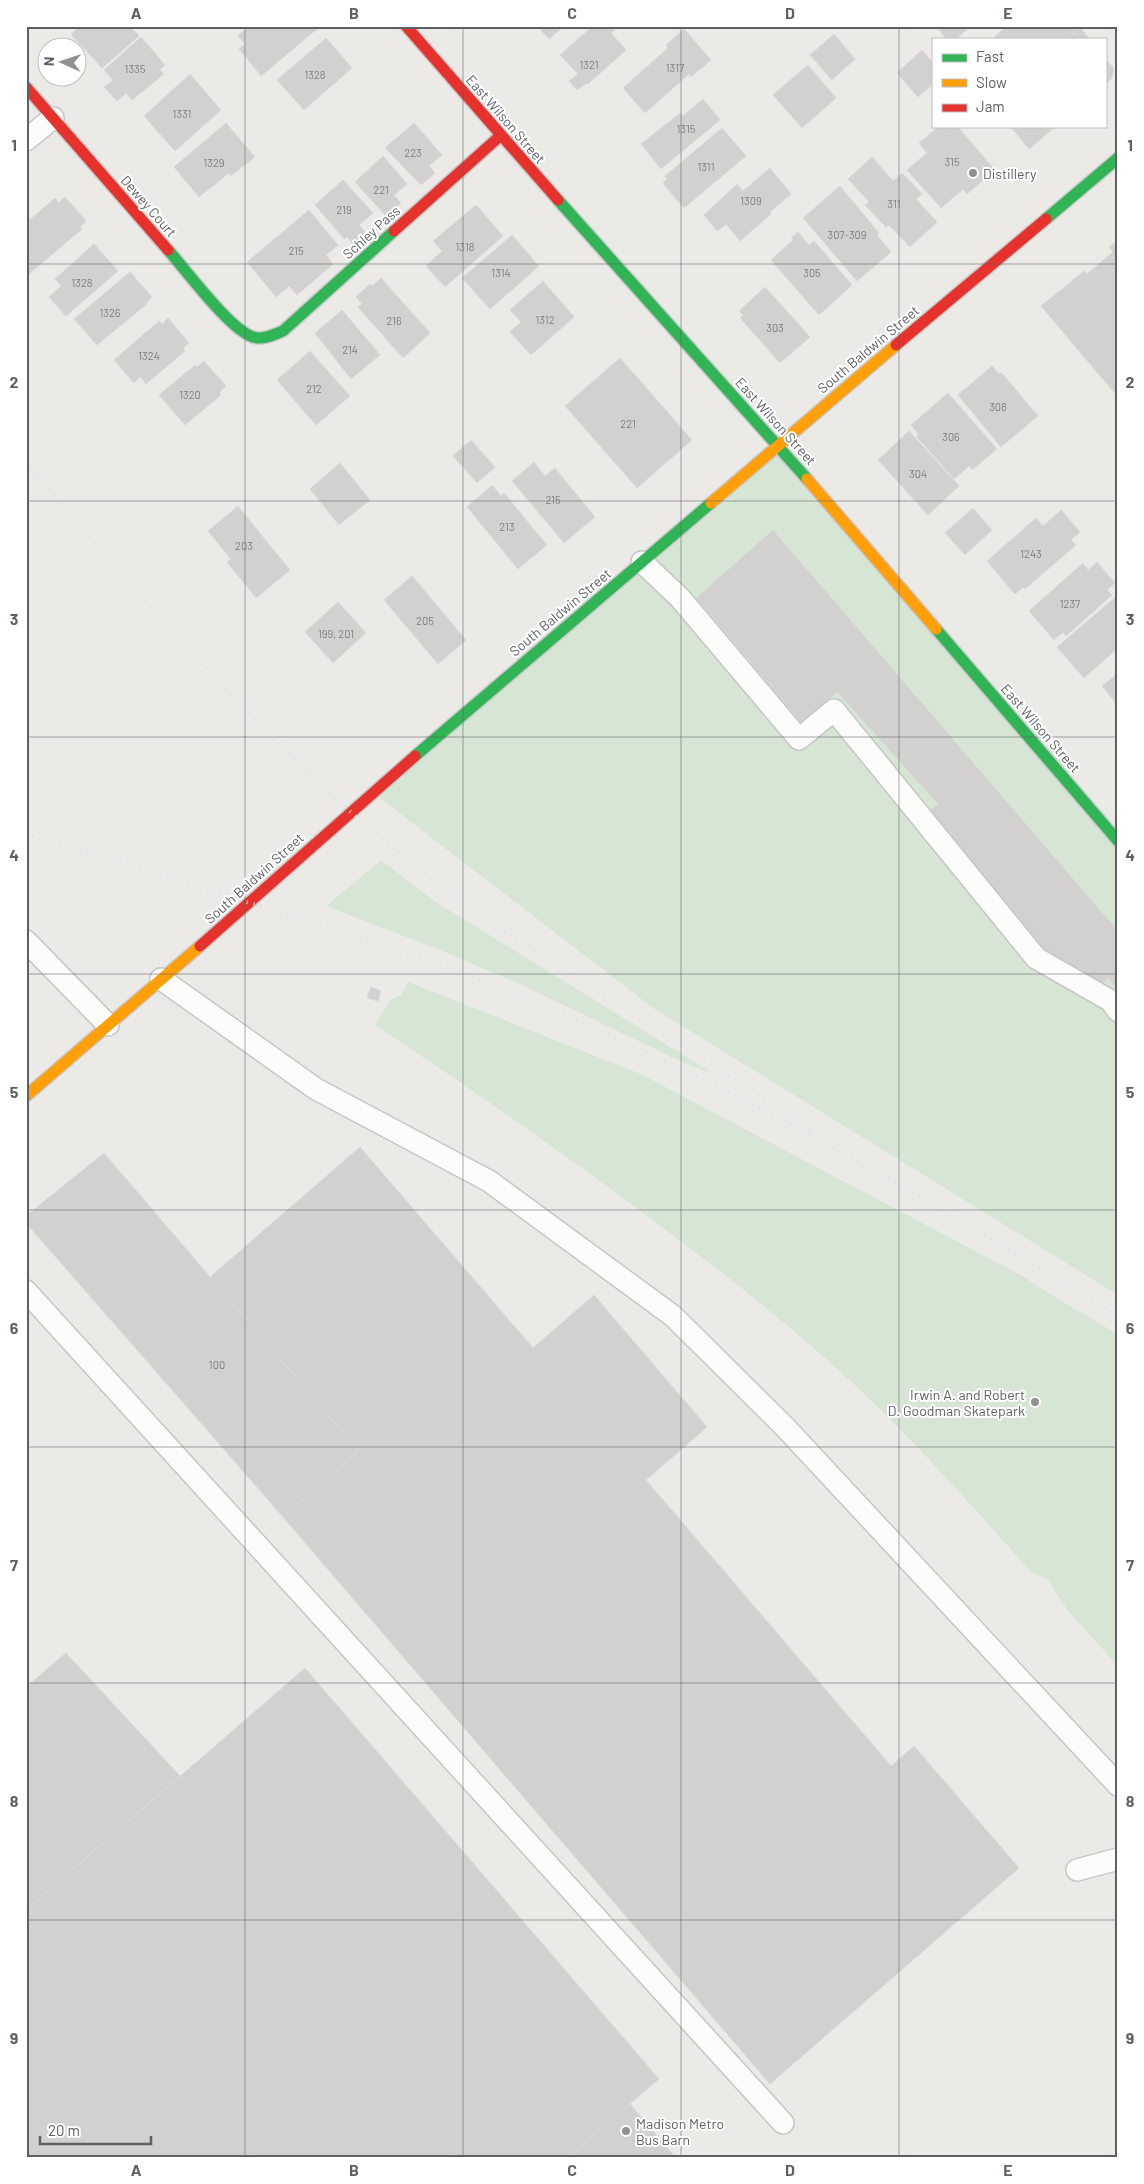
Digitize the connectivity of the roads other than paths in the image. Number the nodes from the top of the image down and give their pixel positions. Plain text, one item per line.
1 (406, 26) edge
2 (26, 87) edge
3 (53, 118) junction
4 (500, 136) junction
5 (26, 140) edge
6 (1118, 158) edge
7 (255, 338) joint
8 (778, 444) junction
9 (642, 562) junction
10 (1118, 841) edge
11 (26, 941) edge
12 (161, 979) junction
13 (1118, 1011) edge
14 (108, 1025) junction
15 (26, 1096) edge
16 (26, 1291) edge
17 (1118, 1785) edge
18 (1118, 1859) edge
19 (1077, 1870) dead end
20 (783, 2123) dead end

1 - 4 street, East Wilson Street
2 - 3 street, Dewey Court
3 - 5 lane
3 - 7 street, Dewey Court
4 - 7 street, Schley Pass
4 - 8 street, East Wilson Street
6 - 8 street, South Baldwin Street
8 - 9 street, South Baldwin Street
8 - 10 street, East Wilson Street
9 - 12 street, South Baldwin Street
9 - 13 lane
11 - 14 lane
12 - 14 street, South Baldwin Street
12 - 17 lane
14 - 15 street, South Baldwin Street
16 - 20 lane
18 - 19 lane

